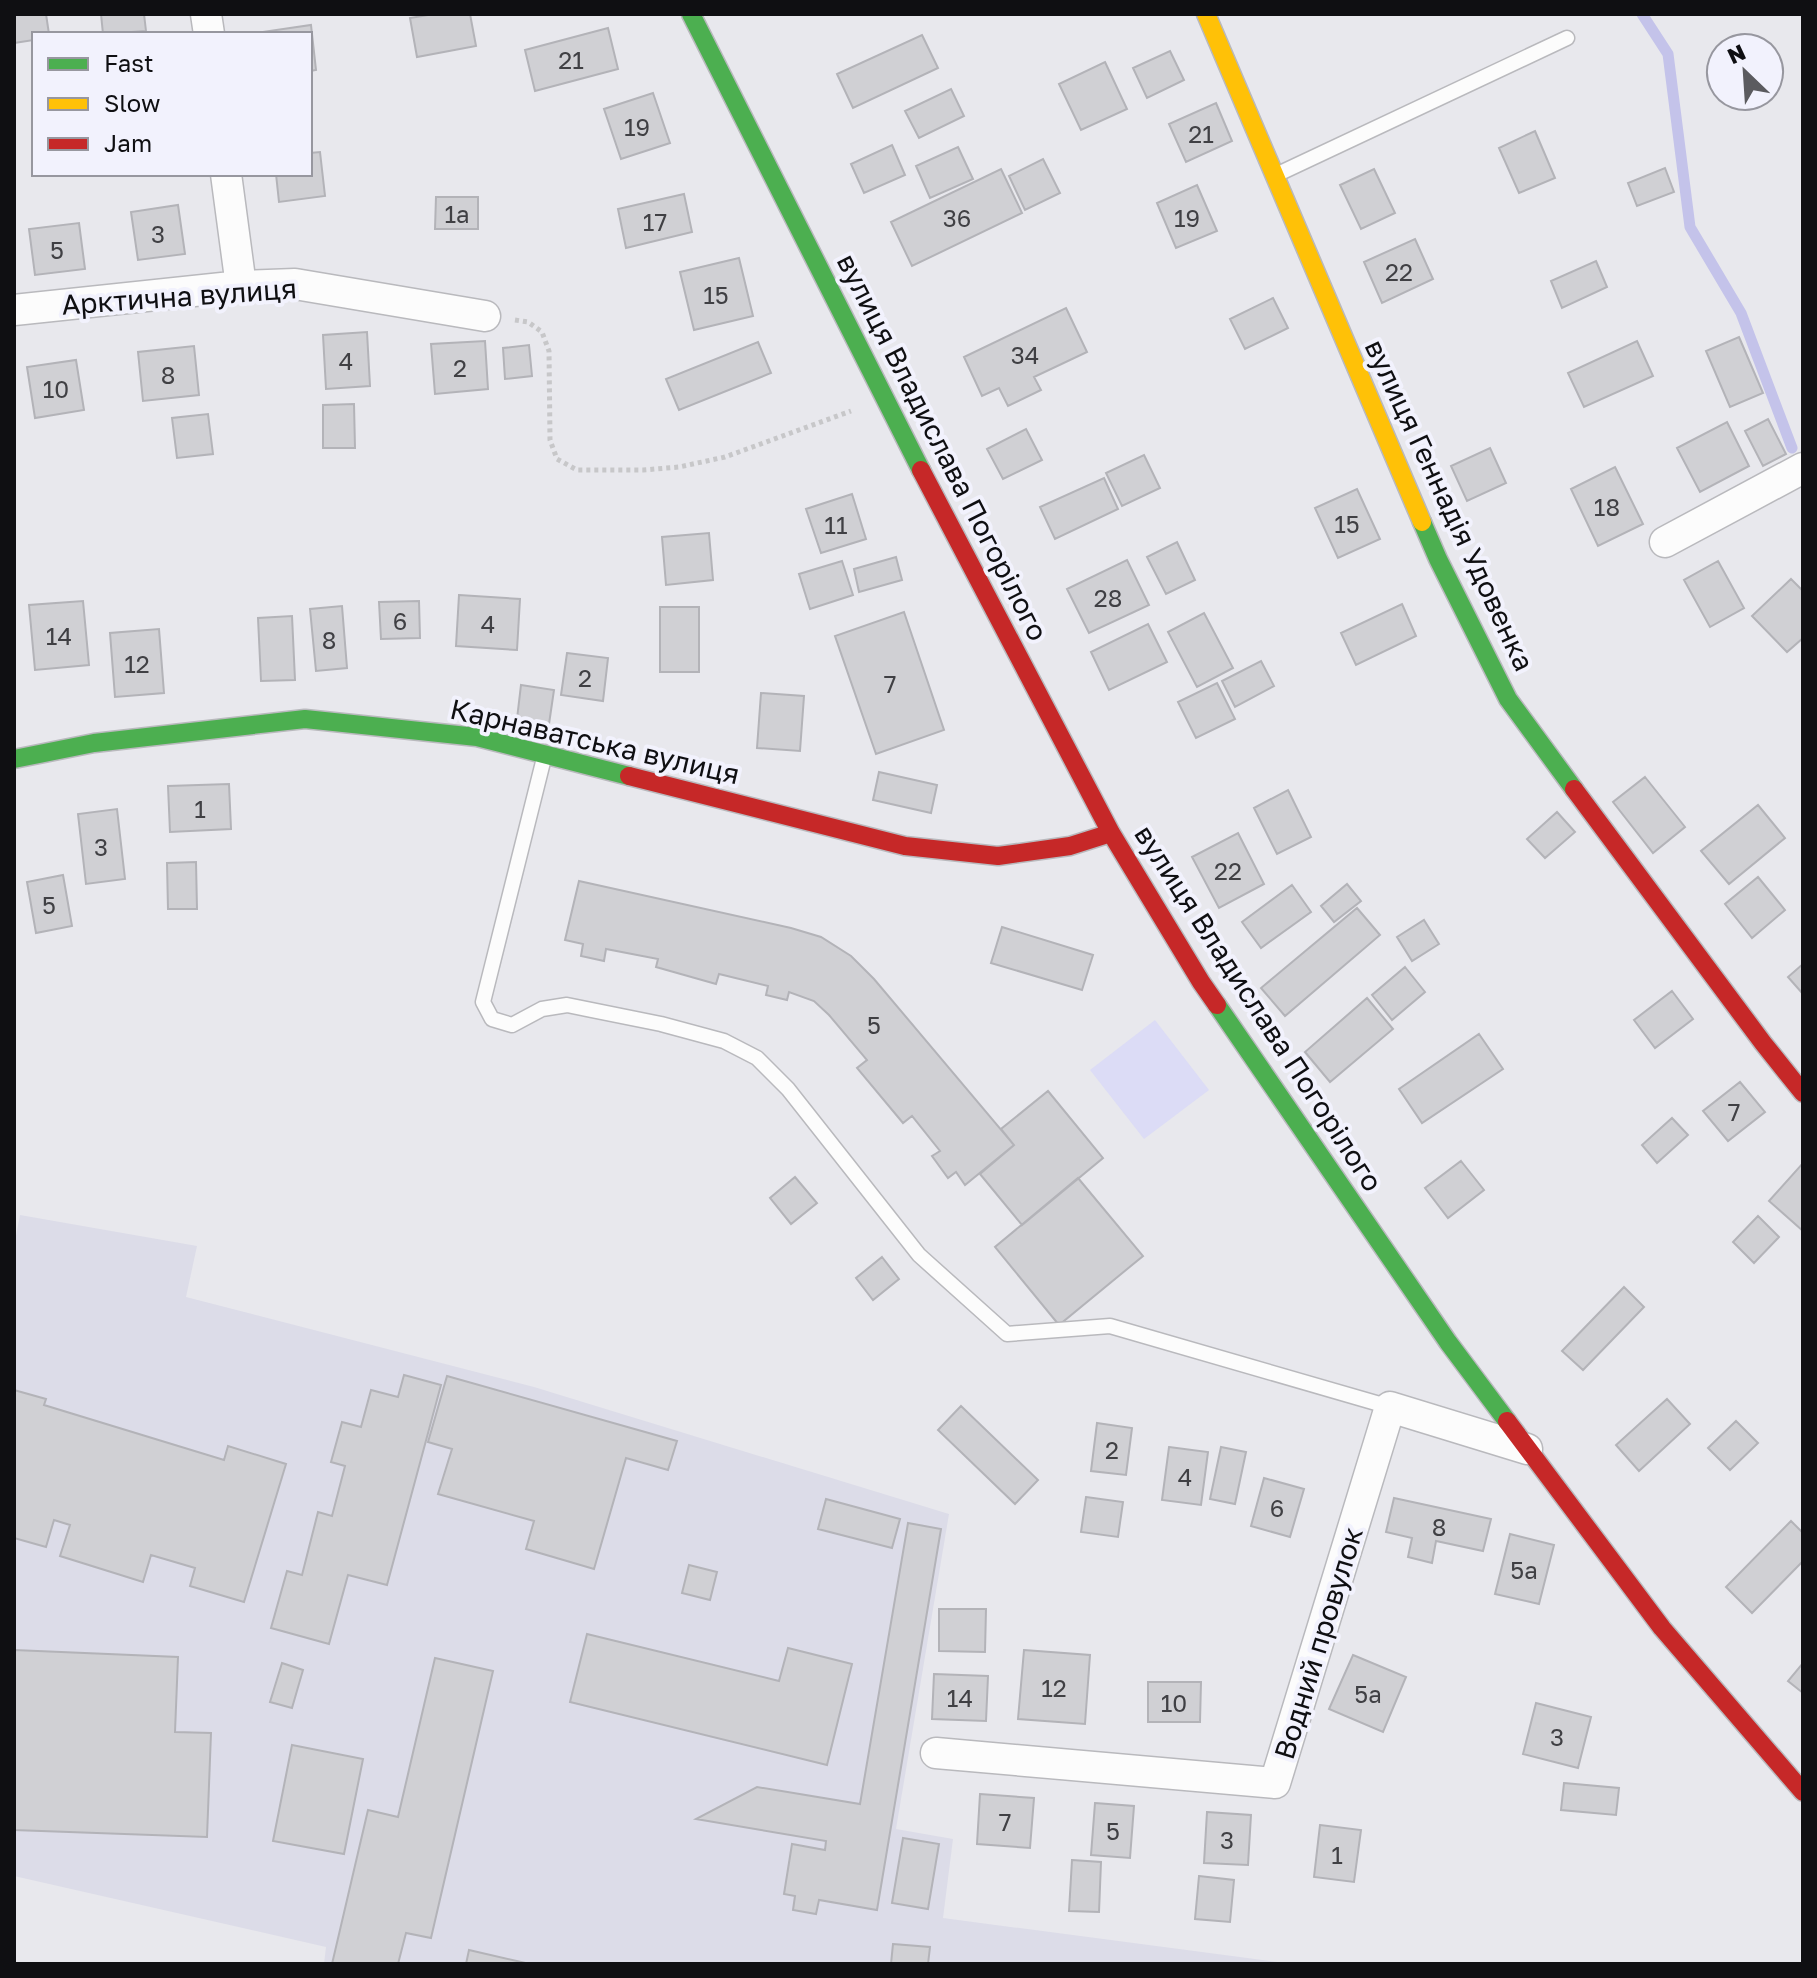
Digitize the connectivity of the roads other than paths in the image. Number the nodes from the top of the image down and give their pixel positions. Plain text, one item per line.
1 (691, 14) edge
2 (1206, 14) edge
3 (1567, 38) dead end
4 (226, 176) edge
5 (1274, 176) junction
6 (241, 286) junction
7 (14, 310) edge
8 (485, 316) road end
9 (1803, 468) edge
10 (1665, 542) dead end
11 (545, 754) junction
12 (14, 759) edge
13 (1111, 833) junction
14 (1803, 1093) edge
15 (1390, 1407) junction
16 (1527, 1449) junction
17 (936, 1753) dead end
18 (1803, 1792) edge

1 - 13 street, вулиця Владислава Погорілого
2 - 5 street, вулиця Геннадія Удовенка
3 - 5 lane
4 - 6 street
5 - 14 street, вулиця Геннадія Удовенка
6 - 7 street, Арктична вулиця
6 - 8 street, Арктична вулиця
9 - 10 street
11 - 12 street, Карнаватська вулиця
11 - 13 street, Карнаватська вулиця
11 - 15 lane
13 - 16 street, вулиця Владислава Погорілого
15 - 16 street
15 - 17 street, Водний провулок
16 - 18 street, вулиця Владислава Погорілого

